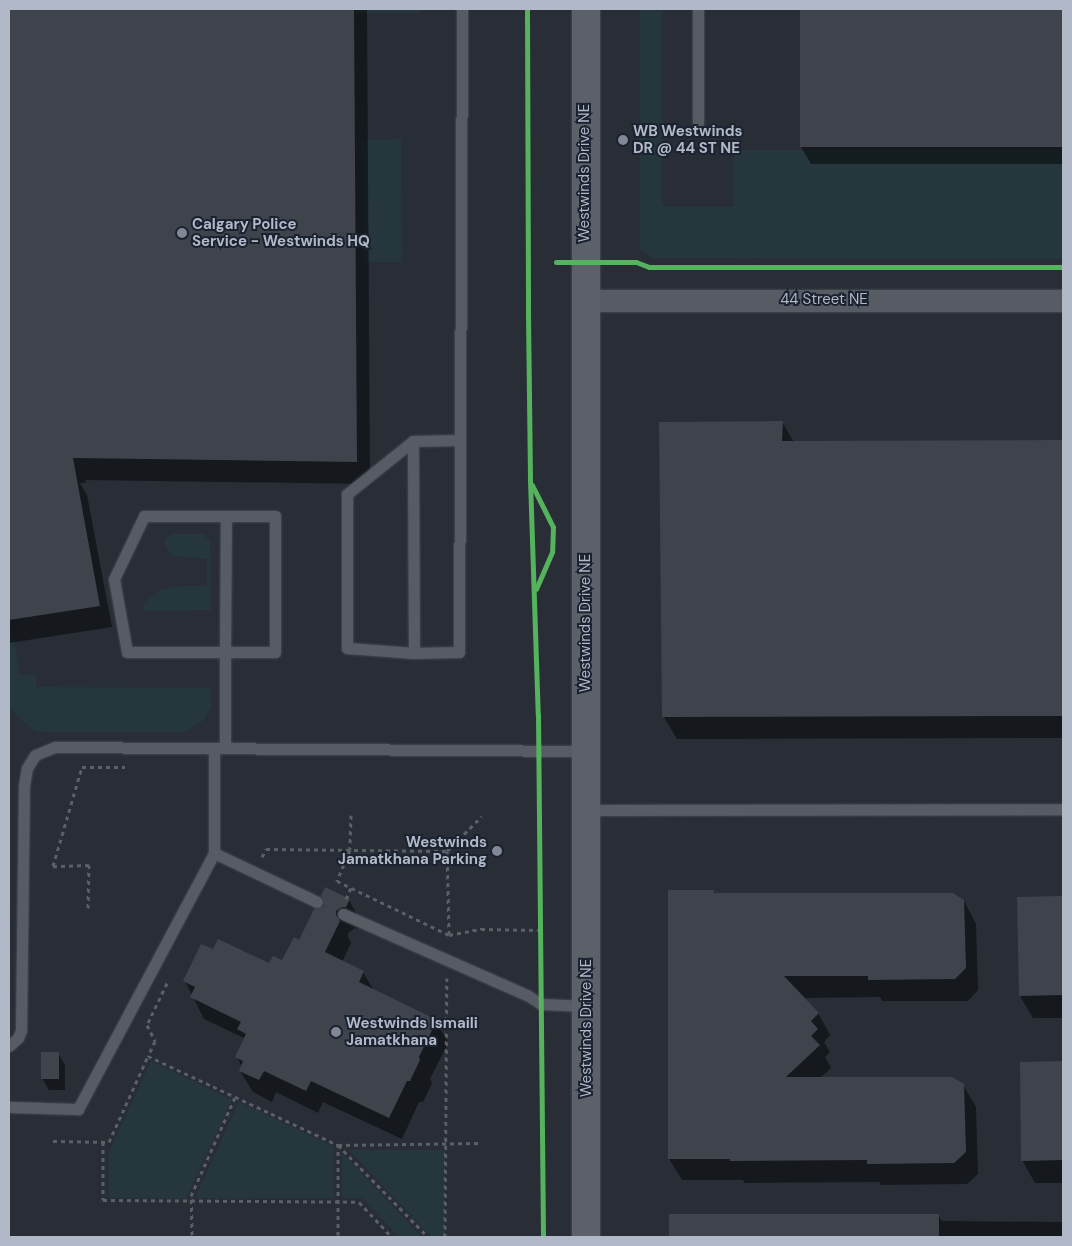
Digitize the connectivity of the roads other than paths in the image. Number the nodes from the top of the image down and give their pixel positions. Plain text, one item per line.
1 (462, 9) edge
2 (586, 9) edge
3 (698, 9) edge
4 (698, 123) dead end
5 (585, 301) junction
6 (1063, 301) edge
7 (414, 440) junction
8 (460, 440) junction
9 (226, 516) junction
10 (225, 652) junction
11 (414, 653) junction
12 (219, 748) junction
13 (586, 751) junction
14 (1063, 808) edge
15 (587, 810) junction
16 (214, 853) junction
17 (317, 902) dead end
18 (343, 914) dead end
19 (587, 1006) junction
20 (9, 1046) edge
21 (9, 1107) edge
22 (586, 1237) edge

1 - 8 lane
2 - 5 street, Westwinds Drive NE
3 - 4 lane
5 - 6 street, 44 Street NE
5 - 13 street, Westwinds Drive NE
7 - 8 lane
7 - 11 lane
7 - 11 lane
8 - 11 lane
9 - 10 lane
9 - 10 lane
9 - 10 lane
10 - 12 lane
12 - 13 lane
12 - 16 lane
12 - 20 lane
13 - 15 street, Westwinds Drive NE
14 - 15 lane
15 - 19 street, Westwinds Drive NE
16 - 17 lane
16 - 21 lane
18 - 19 lane
19 - 22 street, Westwinds Drive NE

